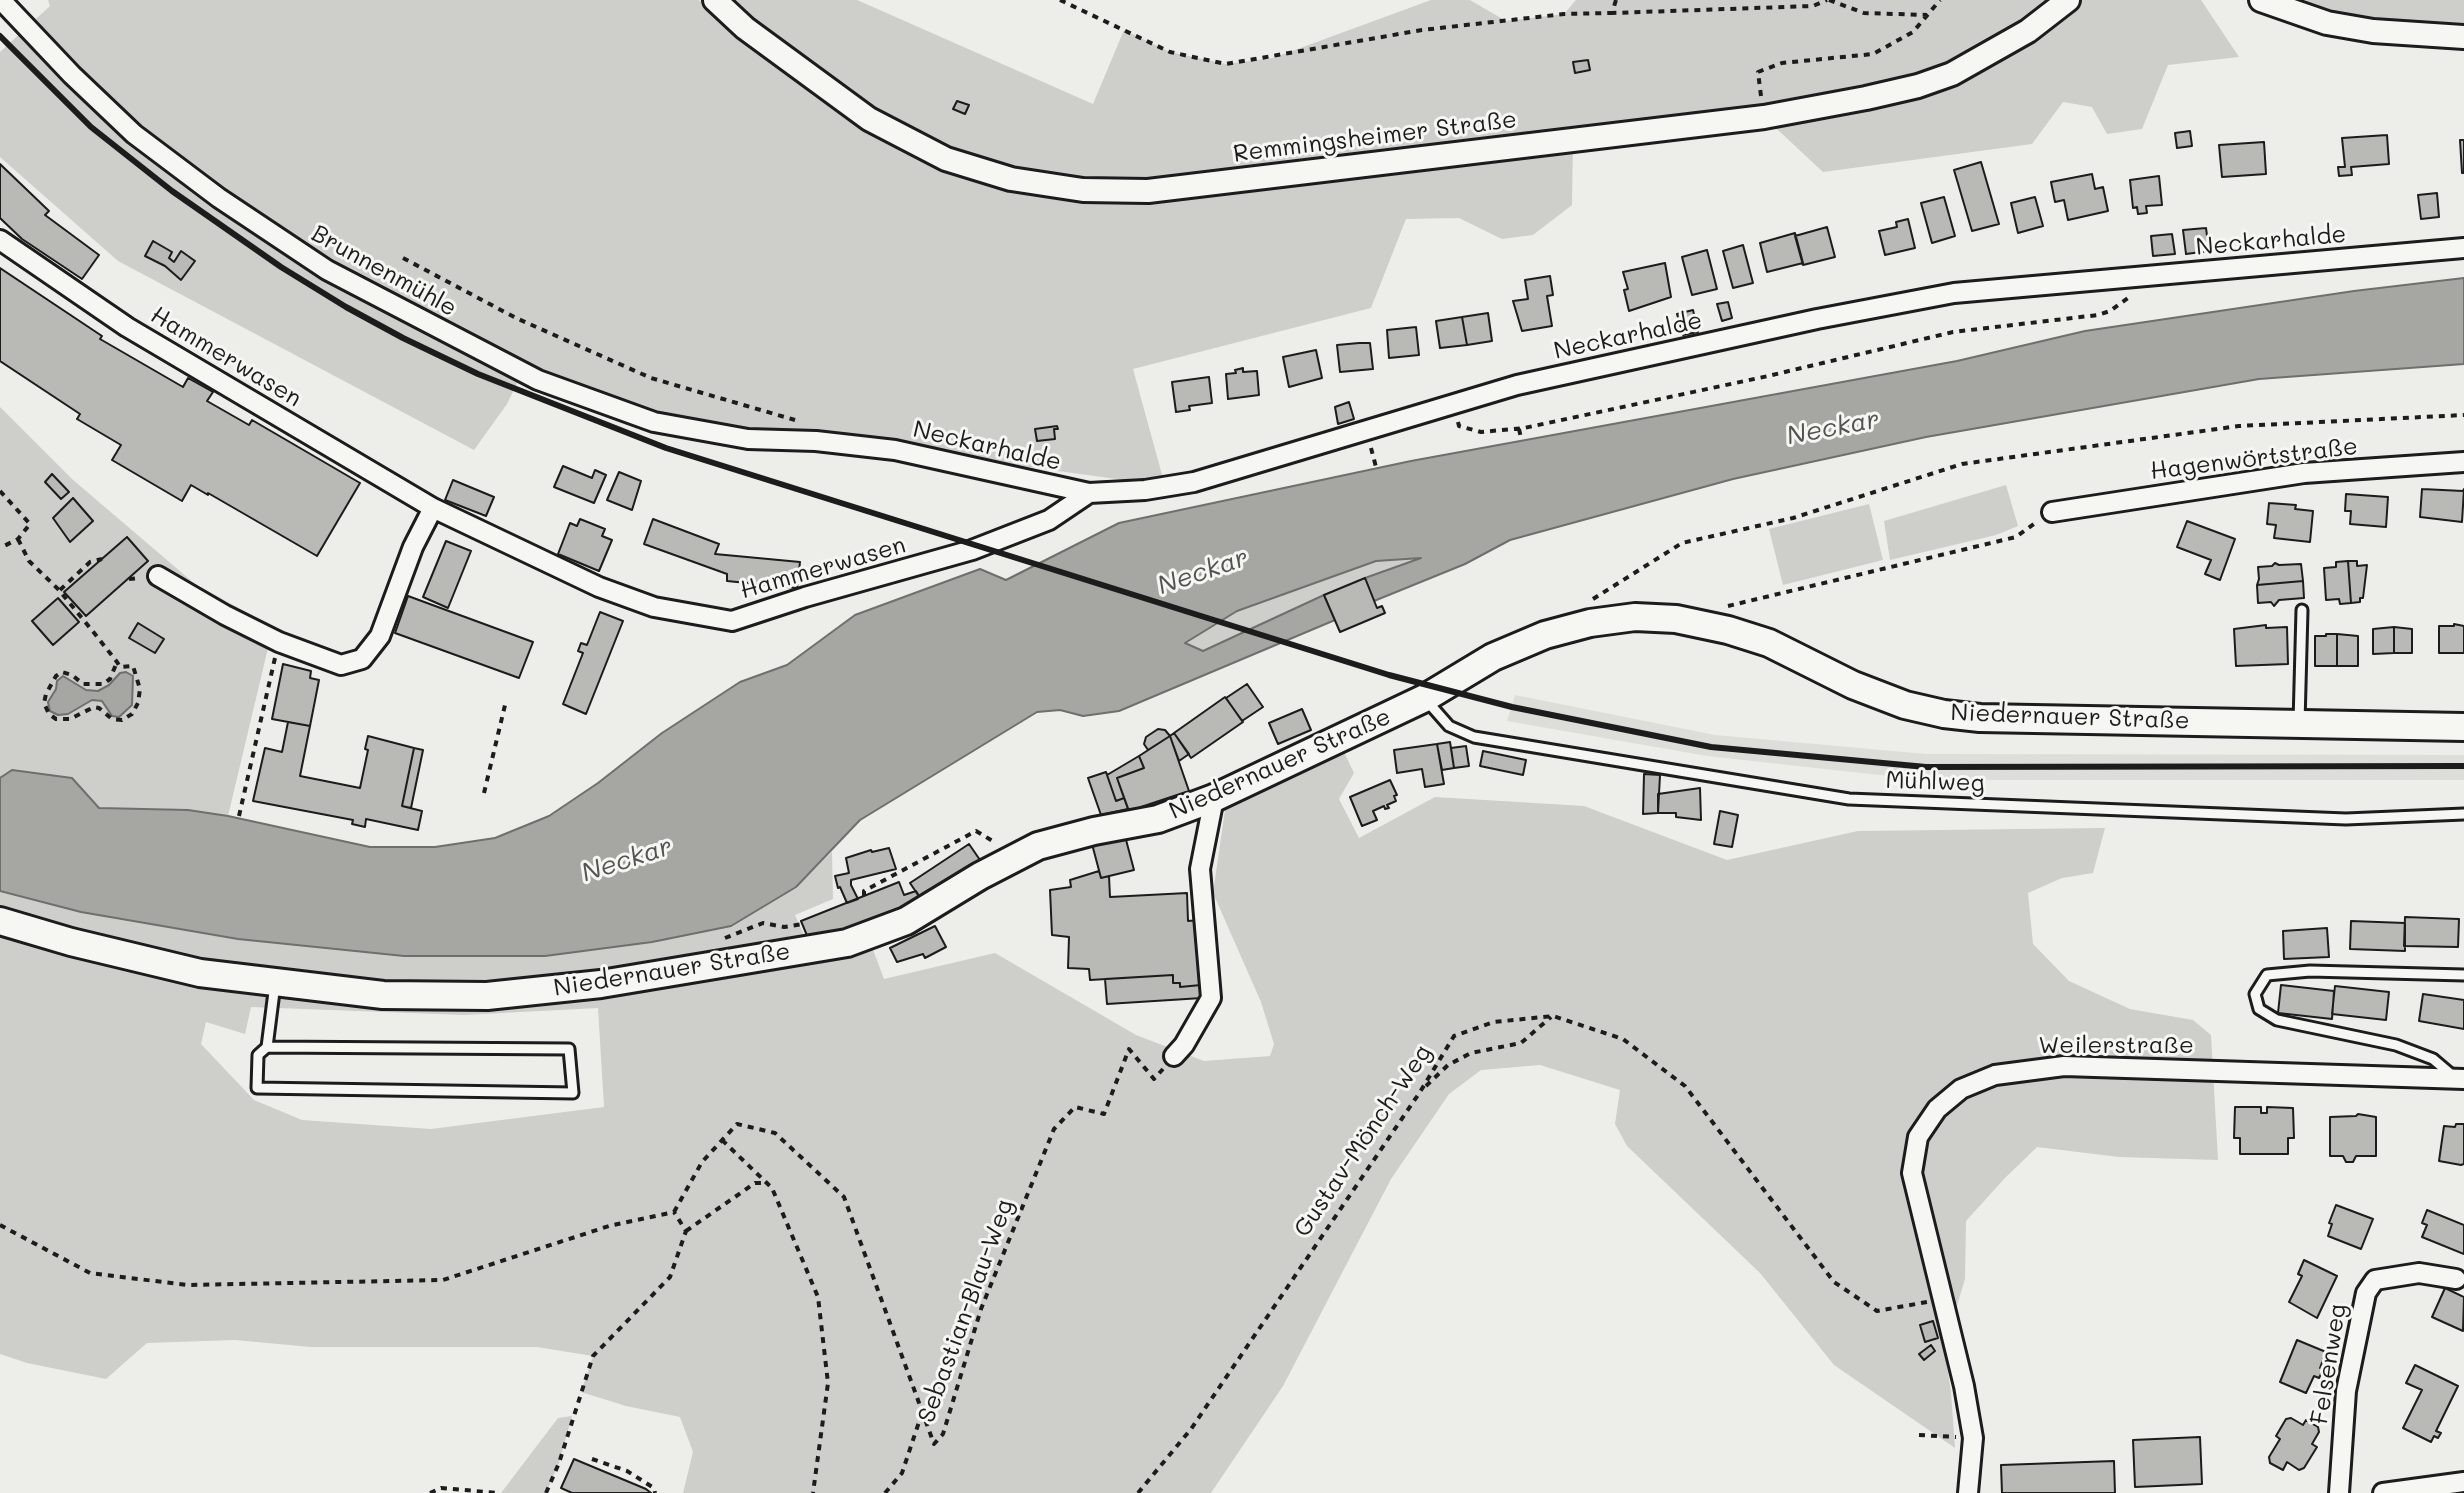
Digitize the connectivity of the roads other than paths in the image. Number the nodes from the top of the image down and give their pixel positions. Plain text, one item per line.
1 (715, 0) edge
2 (2068, 0) edge
3 (2261, 0) edge
4 (9, 3) edge
5 (2464, 37) edge
6 (0, 240) edge
7 (2464, 248) edge
8 (823, 442) joint
9 (2464, 462) edge
10 (1089, 493) junction
11 (433, 508) junction
12 (2052, 512) road end
13 (158, 576) dead end
14 (2302, 610) dead end
15 (1425, 698) junction
16 (2299, 724) junction
17 (2464, 727) edge
18 (1214, 798) junction
19 (2464, 814) edge
20 (0, 921) edge
21 (2464, 975) edge
22 (275, 984) junction
23 (267, 1047) junction
24 (1174, 1056) road end
25 (2460, 1079) edge
26 (2456, 1279) dead end
27 (2464, 1482) edge
28 (2404, 1491) edge
29 (1968, 1493) edge
30 (2339, 1493) edge
31 (2383, 1493) edge

1 - 2 street, Remmingsheimer Straße
3 - 5 street
4 - 8 street, Brunnenmühle
6 - 11 street, Hammerwasen
7 - 10 street, Neckarhalde
8 - 10 street, Neckarhalde
9 - 12 street, Hagenwörtstraße
10 - 11 street, Hammerwasen
11 - 13 street
14 - 16 lane
15 - 16 main road, Niedernauer Straße
15 - 18 main road, Niedernauer Straße
15 - 19 lane, Mühlweg
16 - 17 main road, Niedernauer Straße
18 - 22 main road, Niedernauer Straße
18 - 24 street
20 - 22 main road, Niedernauer Straße
21 - 25 lane
22 - 23 lane
23 - 23 lane
25 - 29 street, Weilerstraße
26 - 30 street, Felsenweg
27 - 28 street
28 - 31 street

